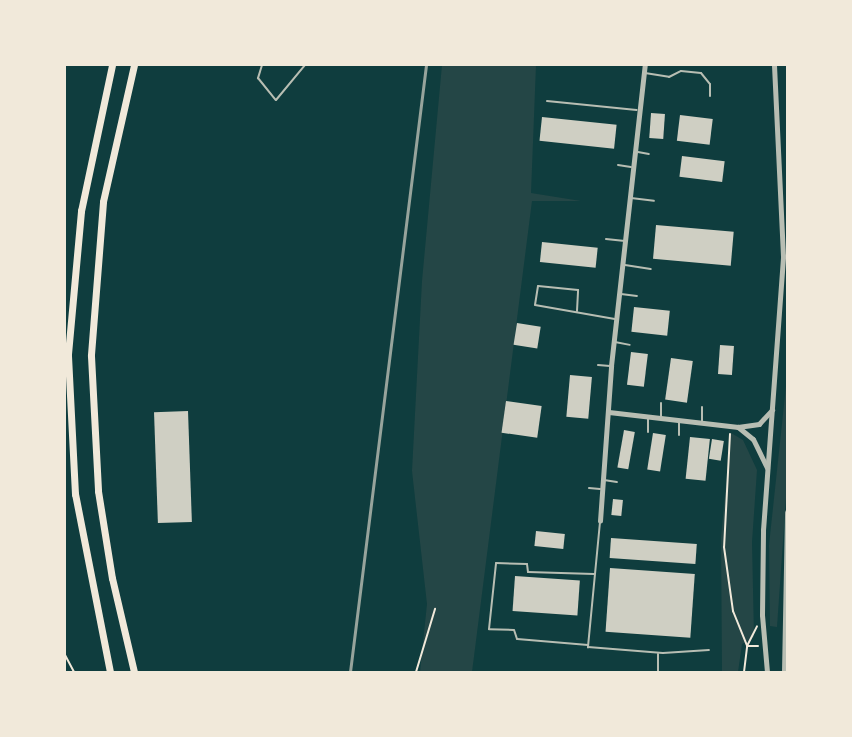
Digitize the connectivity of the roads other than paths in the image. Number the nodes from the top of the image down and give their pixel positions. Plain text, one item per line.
1 (112, 65) edge
2 (134, 65) edge
3 (262, 65) edge
4 (304, 65) edge
5 (645, 65) edge
6 (774, 65) edge
7 (644, 72) junction
8 (710, 96) dead end
9 (547, 101) dead end
10 (637, 110) junction
11 (634, 152) junction
12 (649, 154) dead end
13 (618, 165) dead end
14 (632, 167) junction
15 (630, 198) junction
16 (654, 201) dead end
17 (606, 239) dead end
18 (626, 241) junction
19 (624, 265) junction
20 (651, 269) dead end
21 (620, 294) junction
22 (637, 296) dead end
23 (577, 311) junction
24 (617, 319) junction
25 (614, 342) junction
26 (630, 345) dead end
27 (598, 365) dead end
28 (611, 366) junction
29 (662, 403) dead end
30 (774, 405) junction
31 (702, 407) dead end
32 (609, 412) junction
33 (648, 418) junction
34 (661, 419) junction
35 (679, 422) junction
36 (702, 423) junction
37 (738, 427) junction
38 (648, 432) dead end
39 (679, 435) dead end
40 (768, 471) junction
41 (603, 480) junction
42 (617, 482) dead end
43 (589, 488) dead end
44 (601, 489) junction
45 (787, 512) edge
46 (600, 521) joint
47 (594, 574) junction
48 (588, 645) junction
49 (709, 650) dead end
50 (658, 653) junction
51 (110, 672) edge
52 (134, 672) edge
53 (658, 672) edge
54 (767, 672) edge
55 (784, 672) edge

1 - 51 highway
2 - 52 highway
3 - 4 lane
5 - 7 street
6 - 30 street
7 - 8 lane
7 - 10 street
9 - 10 lane
10 - 11 street
11 - 12 lane
11 - 14 street
13 - 14 lane
14 - 15 street
15 - 16 lane
15 - 18 street
17 - 18 lane
18 - 19 street
19 - 20 lane
19 - 21 street
21 - 22 lane
21 - 24 street
23 - 23 lane
23 - 24 lane
24 - 25 street
25 - 26 lane
25 - 28 street
27 - 28 lane
28 - 32 street
29 - 34 lane
30 - 37 street
30 - 40 street
31 - 36 lane
32 - 33 street
32 - 41 street
33 - 34 street
33 - 38 lane
34 - 35 street
35 - 36 street
35 - 39 lane
36 - 37 street
37 - 40 street
40 - 54 street
41 - 42 lane
41 - 44 street
43 - 44 lane
44 - 46 street
45 - 55 street
46 - 47 lane
47 - 48 lane
47 - 48 lane
48 - 50 lane
49 - 50 lane
50 - 53 lane

